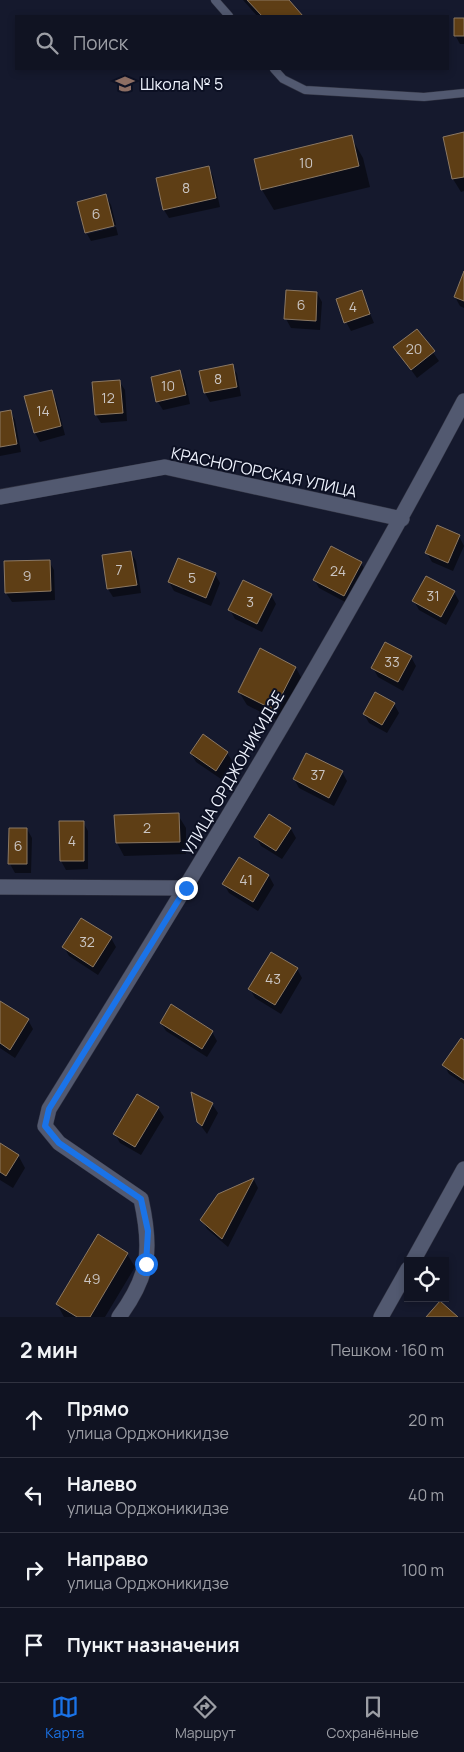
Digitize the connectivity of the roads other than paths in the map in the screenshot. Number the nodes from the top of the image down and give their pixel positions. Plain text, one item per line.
1 (215, 0) edge
2 (228, 15) edge
3 (275, 70) edge
4 (464, 93) edge
5 (464, 401) edge
6 (0, 497) edge
7 (402, 519) junction
8 (0, 887) edge
9 (186, 888) junction
10 (464, 1169) edge
11 (414, 1257) edge
12 (404, 1276) edge
13 (119, 1317) edge
14 (381, 1317) edge

1 - 2 lane
3 - 4 lane
5 - 7 street, УЛИЦА ОРДЖОНИКИДЗЕ
6 - 7 street, КРАСНОГОРСКАЯ УЛИЦА
7 - 9 street, УЛИЦА ОРДЖОНИКИДЗЕ
8 - 9 street
9 - 13 street, УЛИЦА ОРДЖОНИКИДЗЕ
10 - 11 street
12 - 14 street

